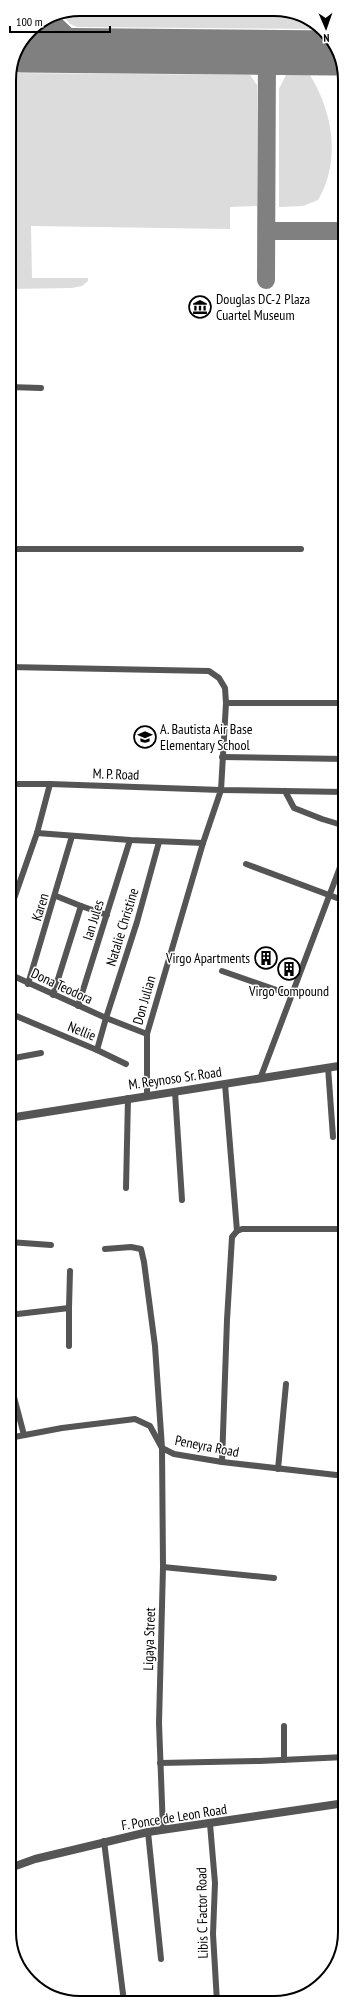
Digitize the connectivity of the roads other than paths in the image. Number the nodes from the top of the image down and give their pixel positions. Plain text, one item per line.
1 (16, 387) edge
2 (41, 388) dead end
3 (16, 549) edge
4 (302, 549) dead end
5 (16, 667) edge
6 (226, 703) junction
7 (338, 703) edge
8 (222, 757) junction
9 (338, 759) edge
10 (16, 784) edge
11 (50, 784) junction
12 (221, 790) junction
13 (285, 791) junction
14 (338, 792) edge
15 (338, 824) edge
16 (37, 833) junction
17 (72, 836) junction
18 (130, 840) junction
19 (159, 842) junction
20 (203, 843) junction
21 (246, 864) dead end
22 (338, 874) edge
23 (16, 893) edge
24 (330, 895) junction
25 (56, 896) junction
26 (338, 899) edge
27 (81, 906) junction
28 (106, 915) junction
29 (222, 971) dead end
30 (16, 978) edge
31 (28, 984) junction
32 (53, 995) junction
33 (291, 995) junction
34 (78, 1006) junction
35 (16, 1016) edge
36 (106, 1018) junction
37 (147, 1034) junction
38 (97, 1050) junction
39 (41, 1053) dead end
40 (16, 1058) edge
41 (126, 1064) dead end
42 (338, 1066) edge
43 (328, 1067) junction
44 (260, 1079) junction
45 (225, 1084) junction
46 (176, 1092) junction
47 (147, 1096) junction
48 (128, 1098) junction
49 (16, 1117) edge
50 (333, 1137) dead end
51 (126, 1188) dead end
52 (182, 1200) dead end
53 (338, 1228) edge
54 (237, 1231) junction
55 (16, 1242) edge
56 (51, 1244) dead end
57 (105, 1250) dead end
58 (70, 1271) dead end
59 (69, 1308) junction
60 (16, 1314) edge
61 (69, 1346) dead end
62 (286, 1384) dead end
63 (16, 1407) edge
64 (24, 1435) junction
65 (16, 1437) edge
66 (162, 1448) junction
67 (222, 1462) junction
68 (278, 1469) junction
69 (338, 1475) edge
70 (163, 1566) junction
71 (274, 1578) dead end
72 (284, 1726) dead end
73 (338, 1757) edge
74 (284, 1760) junction
75 (160, 1763) junction
76 (338, 1804) edge
77 (210, 1824) junction
78 (163, 1830) junction
79 (148, 1832) junction
80 (104, 1841) junction
81 (16, 1866) edge
82 (161, 1959) dead end
83 (123, 1996) edge
84 (217, 1996) edge

1 - 2 street
3 - 4 street
5 - 6 street, Don Julian
6 - 7 street
6 - 8 street, Don Julian
8 - 9 street
8 - 12 street, Don Julian
10 - 11 street, M. P. Road
11 - 12 street, M. P. Road
11 - 16 street
12 - 13 street, M. P. Road
12 - 20 street, Don Julian
13 - 14 street, M. P. Road
13 - 15 street
16 - 17 street
16 - 23 street
17 - 18 street
17 - 25 street, Karen
18 - 19 street
18 - 28 street, Ian Jules
19 - 20 street
19 - 36 street, Natalie Christine
20 - 37 street, Don Julian
21 - 24 street
22 - 24 street
24 - 26 street
24 - 33 street
25 - 27 street
25 - 31 street, Karen
27 - 28 street
27 - 32 street
28 - 34 street, Ian Jules
29 - 33 street
30 - 31 street, Dona Teodora
31 - 32 street, Dona Teodora
32 - 34 street, Dona Teodora
33 - 44 street
34 - 36 street, Dona Teodora
35 - 38 street, Nellie
36 - 37 street, Nellie
36 - 38 street, Nellie
37 - 47 street, Don Julian
38 - 41 street
39 - 40 street
42 - 43 street, M. Reynoso Sr. Road
43 - 44 street, M. Reynoso Sr. Road
43 - 50 street
44 - 45 street, M. Reynoso Sr. Road
45 - 46 street, M. Reynoso Sr. Road
45 - 54 street
46 - 47 street, M. Reynoso Sr. Road
46 - 52 street
47 - 48 street, M. Reynoso Sr. Road
48 - 49 street, M. Reynoso Sr. Road
48 - 51 street
53 - 54 street
54 - 67 street
55 - 56 street
57 - 66 street, Ligaya Street
58 - 59 street
59 - 60 street
59 - 61 street
62 - 68 street
63 - 64 street
64 - 65 street, Peneyra Road
64 - 66 street, Peneyra Road
66 - 67 street, Peneyra Road
66 - 70 street, Ligaya Street
67 - 68 street, Peneyra Road
68 - 69 street, Peneyra Road
70 - 71 street
70 - 75 street, Ligaya Street
72 - 74 street
73 - 74 street
74 - 75 street
75 - 78 street, Ligaya Street
76 - 77 street, F. Ponce de Leon Road
77 - 78 street, F. Ponce de Leon Road
77 - 84 street, Libis C Factor Road
78 - 79 street, F. Ponce de Leon Road
79 - 80 street, F. Ponce de Leon Road
79 - 82 street
80 - 81 street, F. Ponce de Leon Road
80 - 83 street

